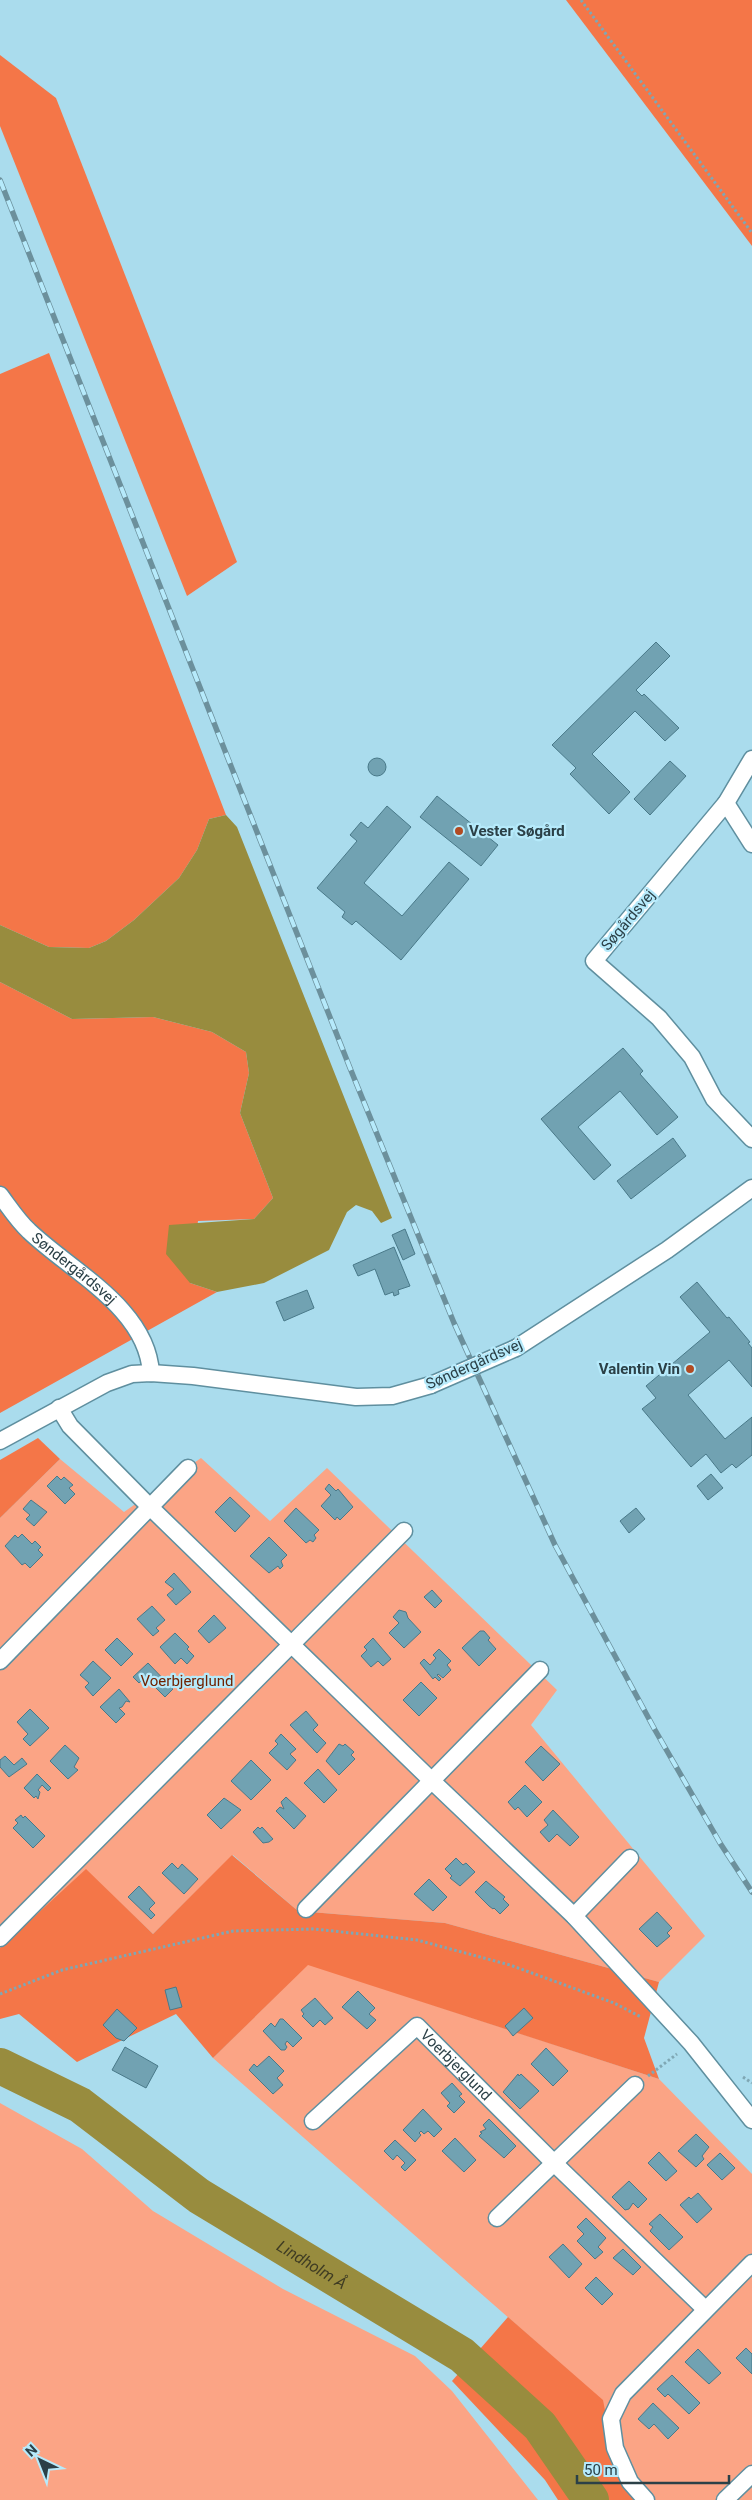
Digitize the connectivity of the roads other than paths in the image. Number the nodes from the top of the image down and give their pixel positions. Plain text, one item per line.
1 (752, 759) edge
2 (726, 803) junction
3 (752, 844) edge
4 (752, 1139) edge
5 (752, 1188) edge
6 (0, 1195) edge
7 (151, 1373) junction
8 (59, 1408) junction
9 (0, 1442) edge
10 (188, 1468) dead end
11 (150, 1507) junction
12 (404, 1531) dead end
13 (293, 1645) junction
14 (0, 1661) edge
15 (540, 1670) dead end
16 (431, 1780) junction
17 (630, 1858) dead end
18 (306, 1909) dead end
19 (574, 1916) junction
20 (0, 1938) edge
21 (635, 2085) road end
22 (752, 2120) edge
23 (313, 2122) dead end
24 (554, 2163) junction
25 (497, 2218) dead end
26 (752, 2263) edge
27 (705, 2309) junction
28 (752, 2474) edge
29 (646, 2500) edge
30 (725, 2500) edge

1 - 2 street, Søgårdsvej
2 - 3 street
2 - 4 street, Søgårdsvej
5 - 7 street, Søndergårdsvej, bridge
6 - 7 street, Søndergårdsvej
7 - 8 street, Søndergårdsvej
8 - 9 street, Søndergårdsvej
8 - 11 street
10 - 11 street
11 - 13 street
11 - 14 street
12 - 13 street
13 - 16 street
13 - 20 street
15 - 16 street
16 - 18 street
16 - 19 street
17 - 19 street
19 - 22 street
21 - 24 street
23 - 24 street, Voerbjerglund
24 - 25 street
24 - 27 street, Voerbjerglund
26 - 27 street
27 - 29 street
28 - 30 street

